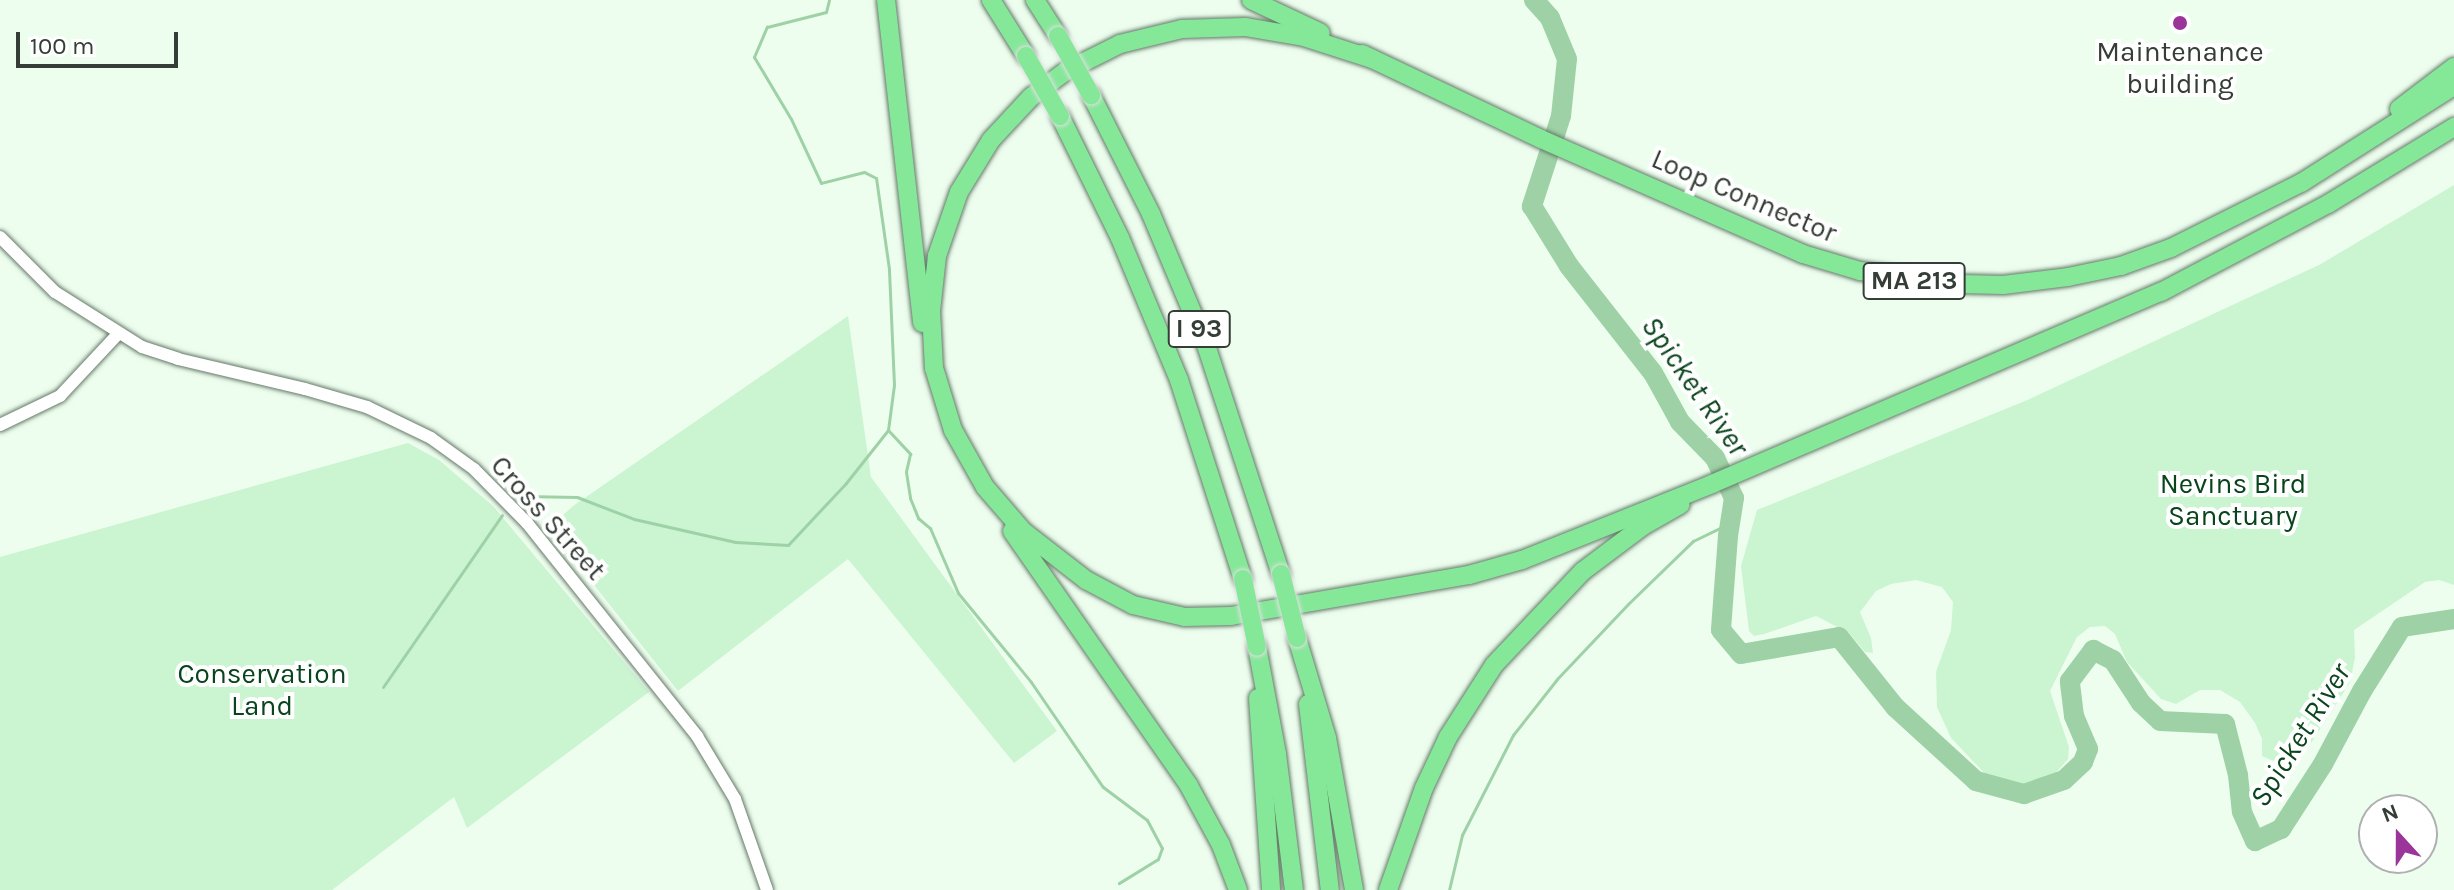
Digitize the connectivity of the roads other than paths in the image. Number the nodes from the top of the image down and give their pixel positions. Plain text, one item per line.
1 (886, 0) edge
2 (991, 0) edge
3 (1035, 0) edge
4 (1251, 0) edge
5 (1372, 59) junction
6 (2454, 67) edge
7 (2454, 86) edge
8 (2454, 130) edge
9 (2287, 190) junction
10 (0, 237) edge
11 (118, 334) junction
12 (936, 376) junction
13 (0, 425) edge
14 (1712, 484) junction
15 (985, 487) junction
16 (1297, 638) junction
17 (1257, 647) junction
18 (767, 890) edge
19 (1238, 890) edge
20 (1271, 890) edge
21 (1294, 890) edge
22 (1330, 890) edge
23 (1354, 890) edge
24 (1388, 890) edge

1 - 12 highway
2 - 17 highway, I 93, bridge
3 - 16 highway, I 93, bridge
4 - 5 highway
5 - 9 highway, Loop Connector / MA 213
5 - 12 highway
6 - 9 highway
7 - 9 highway, Loop Connector / MA 213
8 - 14 highway
10 - 11 street, Cross Street
11 - 13 street
11 - 18 street, Cross Street
12 - 15 highway
14 - 15 highway
14 - 24 highway
15 - 19 highway
16 - 22 highway, I 93
16 - 23 highway
17 - 20 highway
17 - 21 highway, I 93

